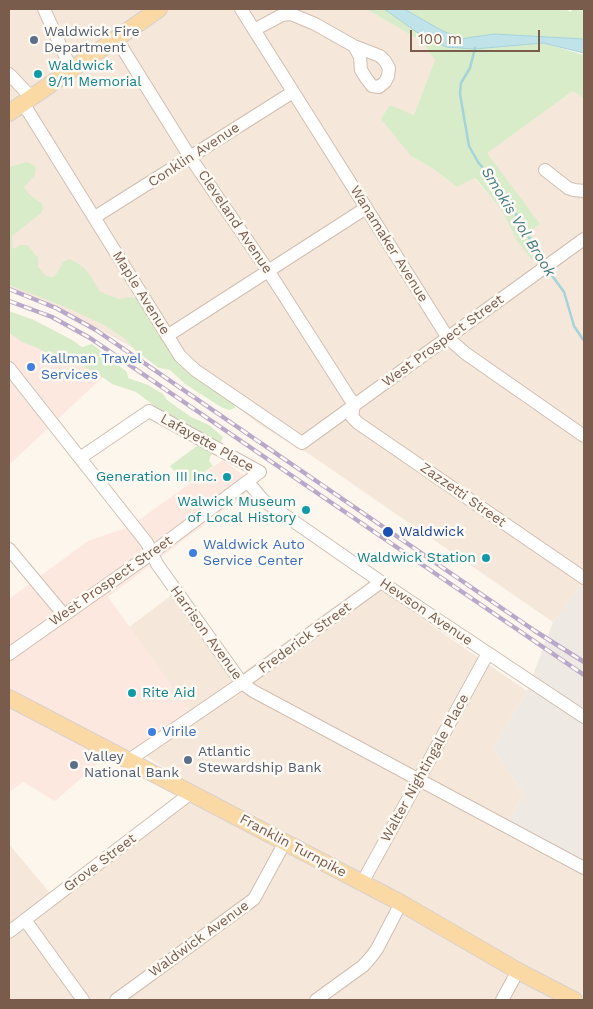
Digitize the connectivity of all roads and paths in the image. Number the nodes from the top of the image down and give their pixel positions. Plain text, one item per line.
1 (44, 9) edge
2 (160, 9) edge
3 (241, 9) edge
4 (254, 30) junction
5 (116, 38) junction
6 (354, 46) dead end
7 (71, 70) junction
8 (9, 74) edge
9 (293, 92) junction
10 (27, 100) junction
11 (9, 113) edge
12 (190, 157) junction
13 (545, 170) dead end
14 (584, 191) edge
15 (366, 208) junction
16 (94, 217) junction
17 (584, 240) edge
18 (269, 272) junction
19 (167, 336) junction
20 (448, 338) junction
21 (9, 368) edge
22 (354, 405) junction
23 (584, 436) edge
24 (302, 443) joint
25 (80, 458) junction
26 (260, 472) joint
27 (248, 482) junction
28 (9, 549) edge
29 (152, 552) junction
30 (584, 578) edge
31 (381, 582) junction
32 (64, 615) junction
33 (488, 653) junction
34 (9, 654) edge
35 (242, 684) junction
36 (11, 698) edge
37 (584, 717) edge
38 (129, 760) junction
39 (419, 781) junction
40 (191, 793) junction
41 (285, 842) junction
42 (584, 868) edge
43 (362, 883) junction
44 (401, 903) junction
45 (25, 920) junction
46 (9, 932) edge
47 (518, 971) junction
48 (83, 1000) edge
49 (116, 1000) edge
50 (316, 1000) edge
51 (502, 1000) edge
52 (574, 1000) edge

1 - 7 street
2 - 5 main road
3 - 4 street, Wanamaker Avenue
4 - 6 street
4 - 9 street, Wanamaker Avenue
5 - 7 main road
5 - 12 street, Cleveland Avenue
7 - 10 main road
8 - 10 street, Maple Avenue
9 - 12 street, Conklin Avenue
9 - 15 street, Wanamaker Avenue
10 - 11 main road
10 - 16 street, Maple Avenue
12 - 16 street, Conklin Avenue
12 - 18 street, Cleveland Avenue
13 - 14 street
15 - 18 street
15 - 20 street, Wanamaker Avenue
16 - 19 street, Maple Avenue
17 - 20 street, West Prospect Street
18 - 19 street
18 - 22 street, Cleveland Avenue
19 - 24 street, Maple Avenue
20 - 22 street, West Prospect Street
20 - 23 street, Wanamaker Avenue
21 - 25 street, Harrison Avenue
22 - 24 street, West Prospect Street
22 - 30 street, Zazzetti Street
25 - 26 street, Lafayette Place
25 - 29 street, Harrison Avenue
26 - 27 street, West Prospect Street
27 - 29 street, West Prospect Street
27 - 31 street, Hewson Avenue
28 - 32 street
29 - 32 street, West Prospect Street
29 - 35 street, Harrison Avenue
31 - 33 street, Hewson Avenue
31 - 35 street, Frederick Street
32 - 34 street, West Prospect Street
33 - 37 street, Hewson Avenue
33 - 39 street, Walter Nightingale Place
35 - 38 street, Frederick Street
35 - 39 street, Harrison Avenue
36 - 38 main road, Franklin Turnpike
38 - 40 main road, Franklin Turnpike
39 - 42 street, Harrison Avenue
39 - 43 street, Walter Nightingale Place
40 - 41 main road, Franklin Turnpike
40 - 45 street, Grove Street
41 - 43 main road, Franklin Turnpike
41 - 49 street, Waldwick Avenue
43 - 44 main road, Franklin Turnpike
44 - 47 main road, Franklin Turnpike
44 - 50 street
45 - 46 street, Grove Street
45 - 48 street
47 - 51 street
47 - 52 main road, Franklin Turnpike

